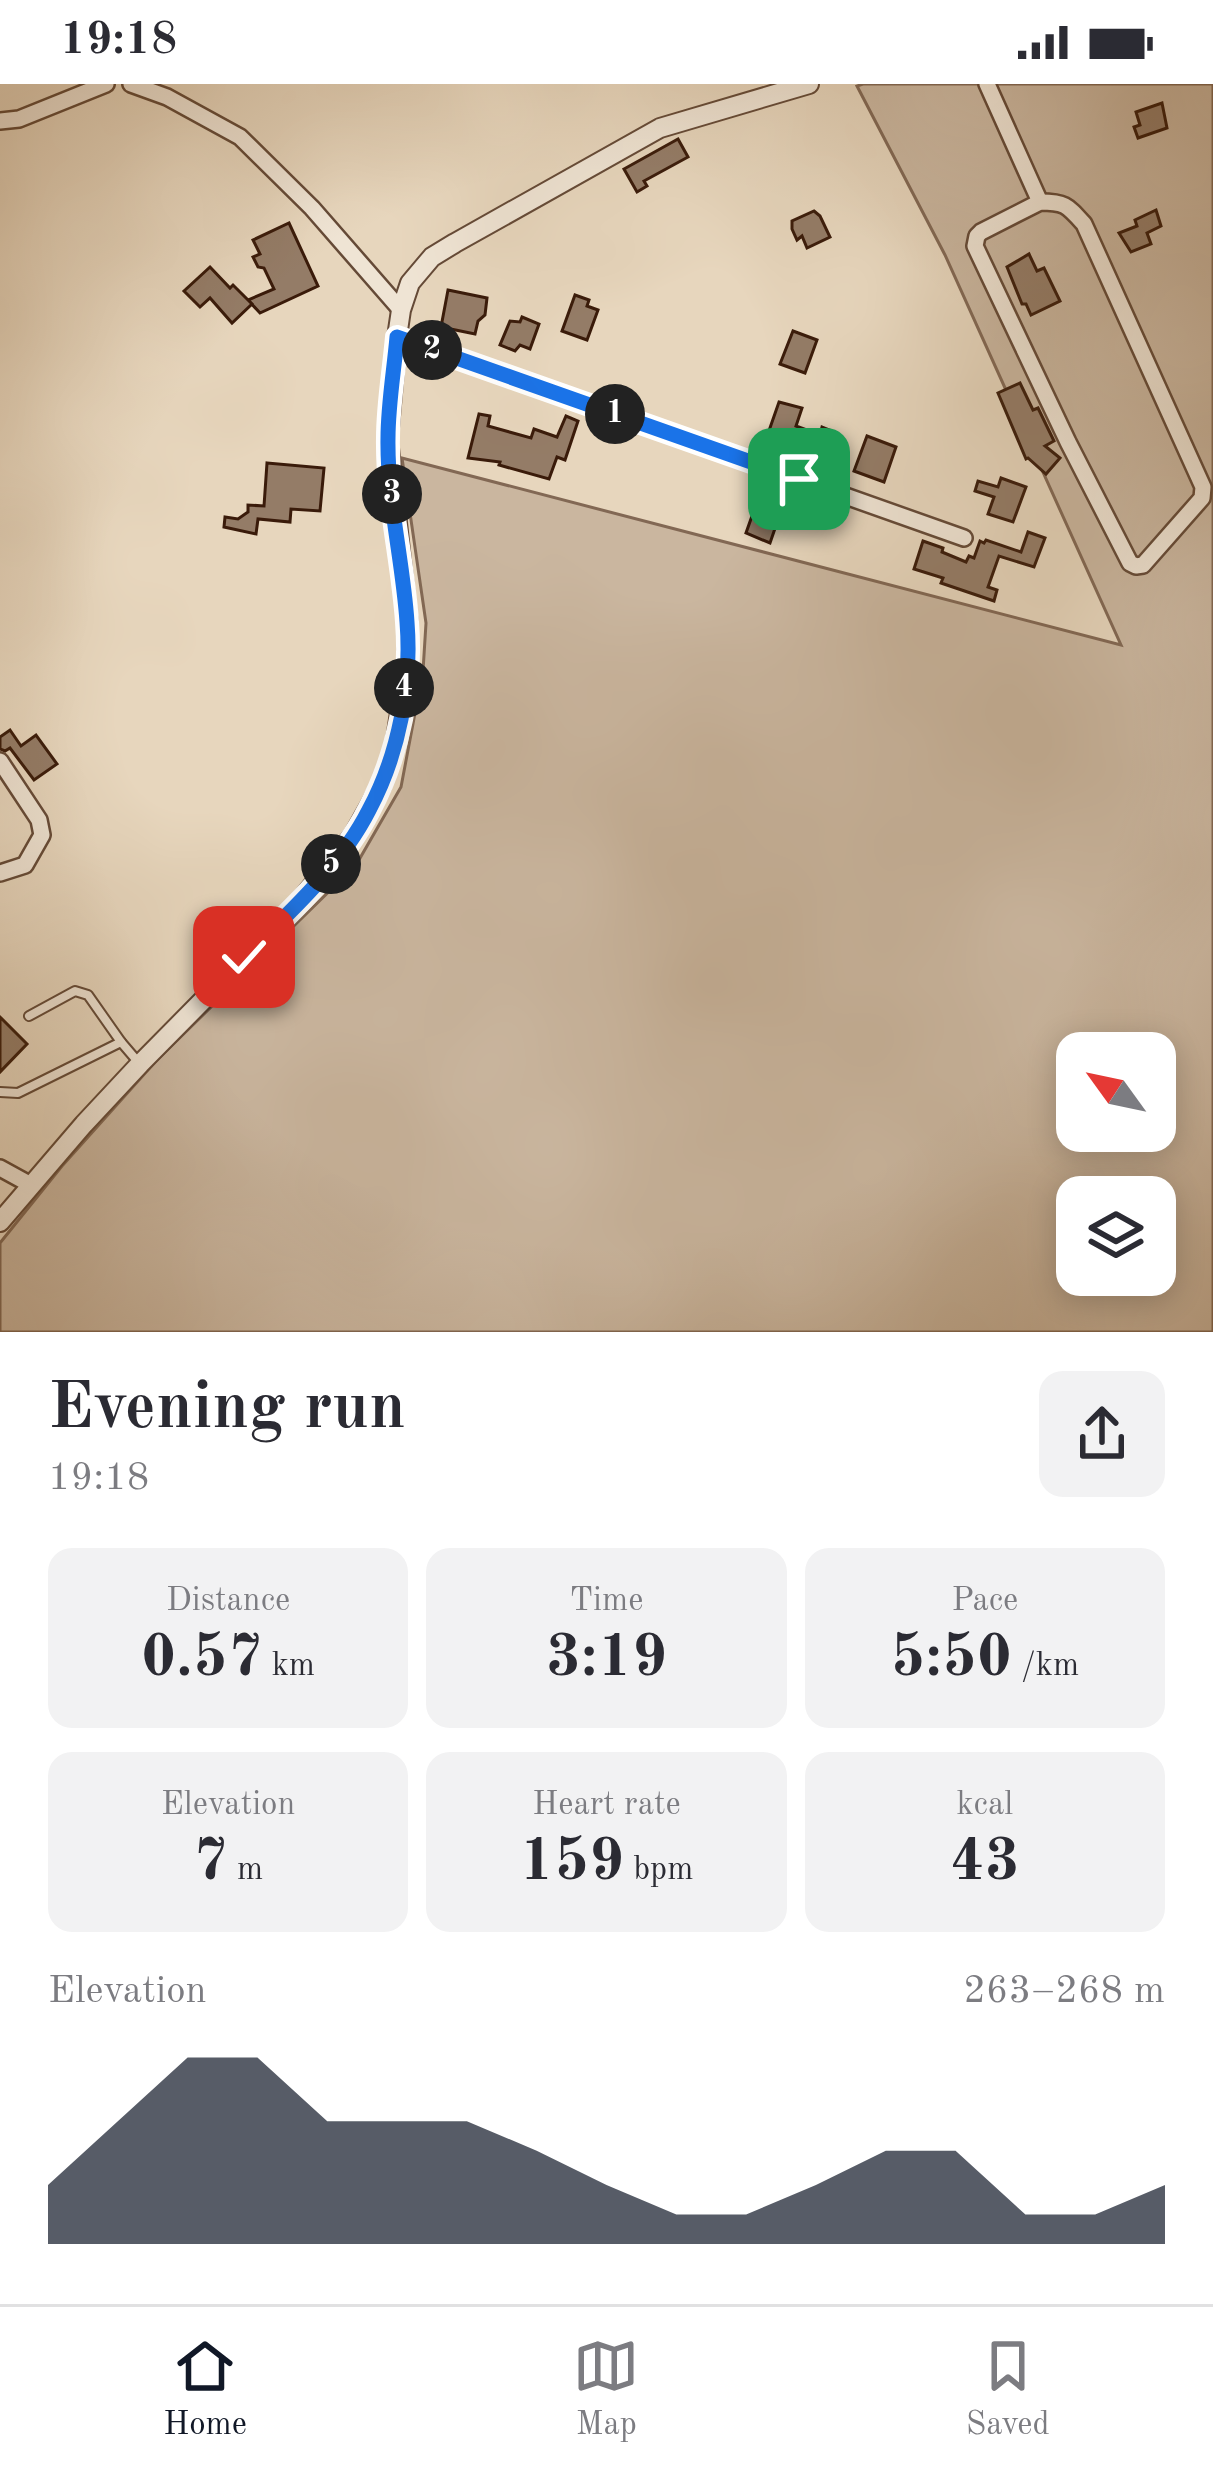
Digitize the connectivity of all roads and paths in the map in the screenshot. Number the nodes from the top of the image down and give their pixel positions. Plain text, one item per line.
1 (106, 84) edge
2 (131, 84) edge
3 (809, 84) edge
4 (987, 84) edge
5 (0, 121) edge
6 (1040, 202) junction
7 (401, 310) junction
8 (397, 337) junction
9 (964, 538) dead end
10 (0, 761) edge
11 (0, 873) edge
12 (29, 1016) dead end
13 (121, 1042) junction
14 (140, 1064) junction
15 (0, 1092) edge
16 (0, 1168) edge
17 (31, 1185) junction
18 (0, 1222) edge

1 - 5 street
2 - 7 street
3 - 7 street
4 - 6 street
6 - 6 street
7 - 8 street
8 - 9 street
8 - 14 street
10 - 11 street
12 - 13 lane
13 - 14 lane
13 - 15 lane
14 - 17 street
16 - 17 street
17 - 18 street

